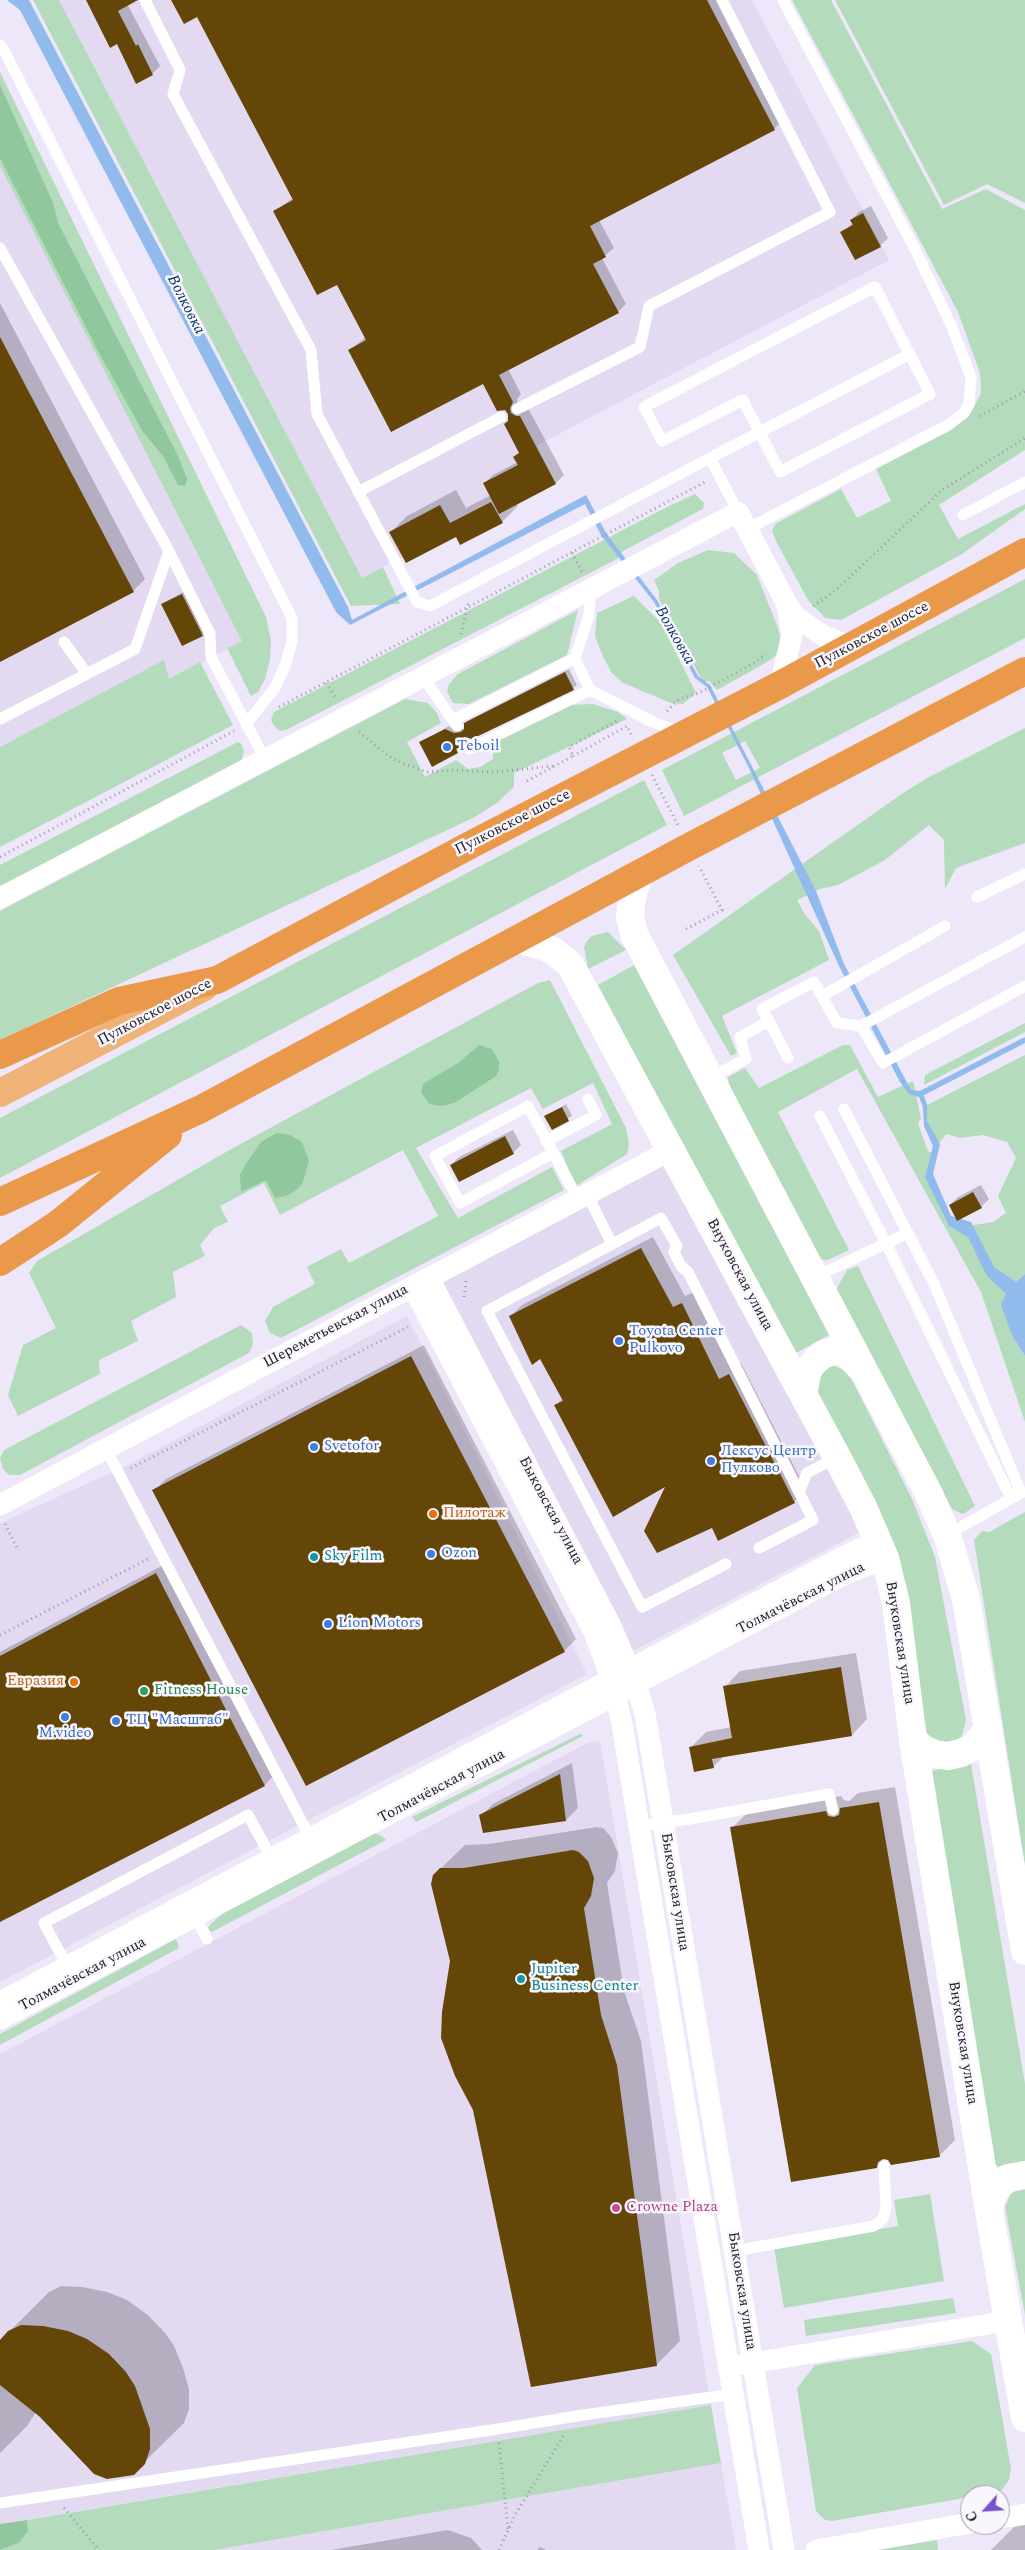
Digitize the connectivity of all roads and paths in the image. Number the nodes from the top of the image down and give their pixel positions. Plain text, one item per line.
1 (145, 0) edge
2 (722, 0) edge
3 (783, 0) edge
4 (0, 45) edge
5 (0, 248) edge
6 (910, 354) junction
7 (1025, 391) edge
8 (517, 409) dead end
9 (501, 418) dead end
10 (948, 425) junction
11 (760, 432) junction
12 (1025, 438) edge
13 (710, 458) junction
14 (718, 475) junction
15 (1025, 482) edge
16 (358, 492) junction
17 (963, 515) dead end
18 (743, 521) junction
19 (169, 551) junction
20 (1025, 552) edge
21 (472, 584) junction
22 (591, 589) junction
23 (467, 609) junction
24 (792, 611) junction
25 (64, 642) dead end
26 (852, 647) junction
27 (772, 650) dead end
28 (575, 658) junction
29 (456, 659) junction
30 (1025, 670) edge
31 (87, 674) junction
32 (422, 677) junction
33 (326, 683) junction
34 (780, 685) junction
35 (590, 690) junction
36 (607, 698) junction
37 (347, 716) junction
38 (0, 719) edge
39 (618, 721) junction
40 (653, 722) junction
41 (246, 724) junction
42 (685, 734) junction
43 (467, 744) dead end
44 (636, 744) dead end
45 (573, 756) junction
46 (265, 759) junction
47 (554, 766) junction
48 (649, 770) dead end
49 (526, 780) dead end
50 (681, 831) dead end
51 (0, 856) edge
52 (695, 857) dead end
53 (640, 873) junction
54 (1025, 874) edge
55 (977, 897) dead end
56 (0, 898) edge
57 (945, 926) dead end
58 (686, 928) dead end
59 (1025, 937) edge
60 (519, 940) junction
61 (217, 980) junction
62 (1025, 986) edge
63 (822, 996) junction
64 (768, 1022) junction
65 (861, 1026) junction
66 (0, 1055) edge
67 (788, 1058) dead end
68 (710, 1078) junction
69 (0, 1093) edge
70 (588, 1099) dead end
71 (201, 1109) junction
72 (844, 1109) dead end
73 (820, 1116) dead end
74 (546, 1141) junction
75 (671, 1150) junction
76 (552, 1153) junction
77 (582, 1197) junction
78 (0, 1202) edge
79 (908, 1233) junction
80 (886, 1243) junction
81 (612, 1244) junction
82 (0, 1262) edge
83 (814, 1278) junction
84 (466, 1280) dead end
85 (421, 1282) junction
86 (464, 1297) dead end
87 (408, 1326) dead end
88 (861, 1368) junction
89 (803, 1394) junction
90 (106, 1449) junction
91 (837, 1457) junction
92 (120, 1474) junction
93 (800, 1490) junction
94 (1011, 1498) junction
95 (2, 1513) edge
96 (947, 1535) junction
97 (759, 1548) dead end
98 (882, 1549) junction
99 (18, 1550) dead end
100 (161, 1552) junction
101 (726, 1564) dead end
102 (0, 1635) edge
103 (633, 1677) junction
104 (614, 1688) junction
105 (988, 1726) junction
106 (913, 1740) junction
107 (833, 1810) dead end
108 (663, 1822) junction
109 (639, 1826) junction
110 (314, 1845) junction
111 (272, 1859) junction
112 (195, 1917) junction
113 (207, 1939) dead end
114 (1025, 1951) edge
115 (67, 1966) junction
116 (1, 2003) edge
117 (884, 2166) dead end
118 (1025, 2175) edge
119 (989, 2211) junction
120 (734, 2251) junction
121 (1008, 2321) junction
122 (752, 2363) junction
123 (729, 2367) junction
124 (734, 2394) junction
125 (577, 2416) junction
126 (1025, 2418) edge
127 (498, 2430) junction
128 (53, 2494) junction
129 (0, 2503) edge
130 (1025, 2514) edge
131 (1010, 2516) edge
132 (960, 2526) edge
133 (508, 2529) junction
134 (99, 2550) edge
135 (499, 2550) edge
136 (759, 2550) edge
137 (784, 2550) edge
138 (816, 2550) edge

1 - 16 lane
2 - 8 lane
3 - 10 lane
4 - 41 lane
5 - 19 lane
6 - 11 lane
6 - 11 lane
6 - 11 lane
7 - 10 path
9 - 16 lane
10 - 18 lane
11 - 13 lane
12 - 24 path
13 - 14 lane
13 - 21 lane
14 - 18 lane
14 - 23 path
15 - 17 lane
16 - 21 lane
18 - 22 street
18 - 24 street
19 - 31 lane
19 - 41 lane
20 - 26 highway, Пулковское шоссе
21 - 23 path
22 - 28 lane
22 - 29 street
23 - 29 path
23 - 33 path
24 - 26 street
24 - 34 street
25 - 31 lane
26 - 34 highway, Пулковское шоссе
27 - 40 path
28 - 32 lane
28 - 35 lane
29 - 32 street
30 - 53 highway
31 - 38 lane
32 - 37 street
33 - 37 path
33 - 41 path
34 - 42 highway, Пулковское шоссе
35 - 36 lane
35 - 43 lane
36 - 39 path
36 - 40 lane
37 - 46 street
37 - 47 path
39 - 40 path
39 - 45 path
40 - 42 lane
41 - 46 lane
41 - 51 path
42 - 61 highway, Пулковское шоссе
44 - 45 path
45 - 47 path
46 - 56 street
47 - 49 path
48 - 50 path
52 - 58 path
53 - 60 highway
53 - 68 street
54 - 55 lane
57 - 63 lane
59 - 65 lane
60 - 71 highway
60 - 75 street, Внуковская улица
61 - 66 highway
61 - 69 main road, Пулковское шоссе
62 - 65 lane
63 - 64 lane
63 - 65 lane
64 - 67 lane
64 - 68 lane
68 - 83 street
70 - 74 lane
71 - 78 highway
71 - 82 highway
72 - 79 lane
73 - 80 lane
74 - 76 lane
74 - 76 lane
75 - 77 street, Шереметьевская улица
75 - 89 street, Внуковская улица
76 - 77 lane
77 - 81 lane
77 - 85 street, Шереметьевская улица
79 - 80 lane
79 - 94 lane
80 - 83 lane
80 - 94 lane
81 - 93 lane
81 - 101 lane
83 - 88 street
84 - 86 path
85 - 90 street, Шереметьевская улица
85 - 103 street, Быковская улица
85 - 104 street, Быковская улица
87 - 92 path
88 - 89 street
88 - 96 street
89 - 91 street, Внуковская улица
90 - 92 lane
90 - 95 street, Шереметьевская улица
91 - 93 lane
91 - 98 street, Внуковская улица
92 - 100 lane
93 - 97 lane
94 - 96 lane
95 - 99 path
96 - 105 street
98 - 103 street, Толмачёвская улица
98 - 106 street, Внуковская улица
100 - 102 path
100 - 110 lane
103 - 104 street, Толмачёвская улица
103 - 108 street, Быковская улица
104 - 109 street, Быковская улица
104 - 110 street, Толмачёвская улица
105 - 106 street
105 - 114 street
106 - 119 street, Внуковская улица
107 - 108 lane
108 - 109 lane
108 - 120 street, Быковская улица
109 - 123 street, Быковская улица
110 - 111 street, Толмачёвская улица
110 - 112 street, Толмачёвская улица
111 - 115 street, Толмачёвская улица
111 - 115 lane
112 - 113 lane
112 - 116 street, Толмачёвская улица
115 - 116 street, Толмачёвская улица
117 - 120 lane
118 - 119 street
119 - 121 street, Внуковская улица
120 - 122 street, Быковская улица
121 - 122 street
121 - 126 street, Внуковская улица
122 - 123 street
122 - 137 street, Быковская улица
123 - 124 street, Быковская улица
124 - 125 lane
124 - 136 street, Быковская улица
125 - 127 lane
125 - 133 path
127 - 128 lane
127 - 133 path
128 - 129 lane
128 - 134 path
130 - 131 street
132 - 138 street
133 - 135 path

